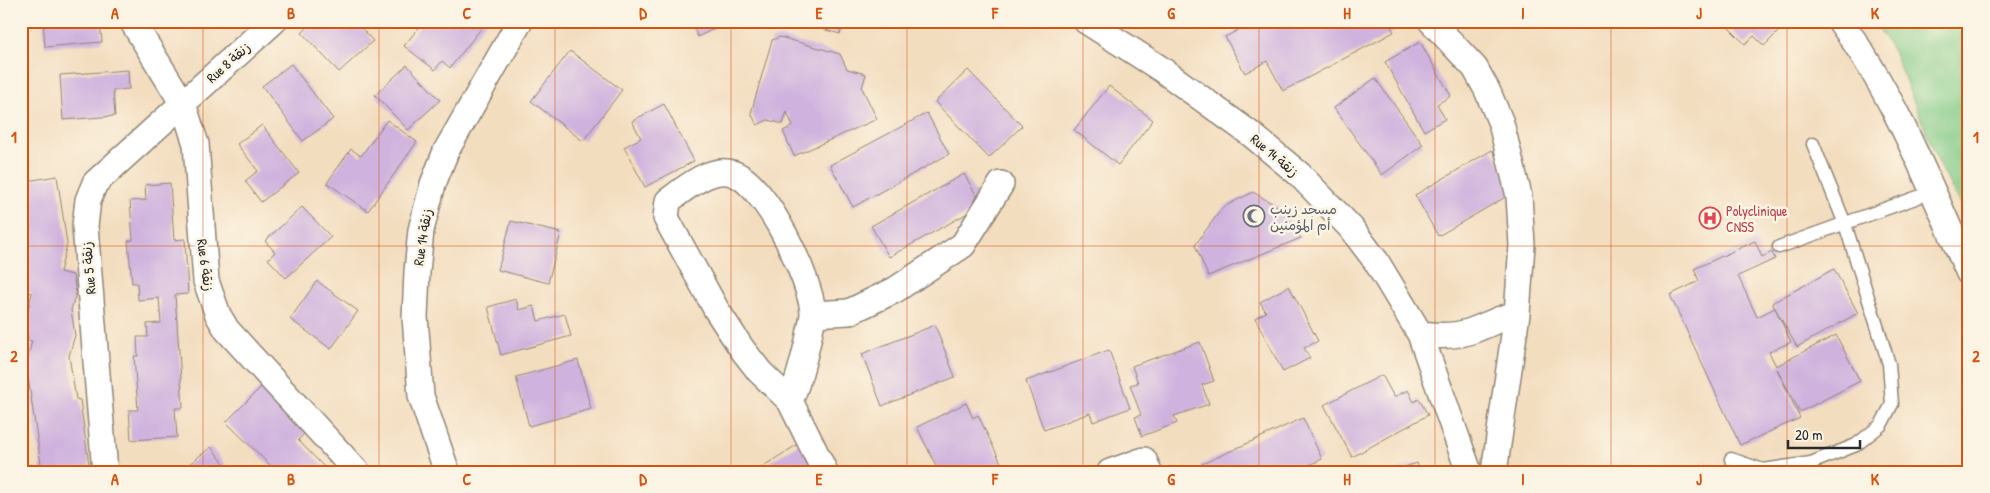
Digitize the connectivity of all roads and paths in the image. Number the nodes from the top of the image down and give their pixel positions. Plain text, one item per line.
1 (132, 21) edge
2 (274, 21) edge
3 (520, 21) edge
4 (1086, 21) edge
5 (1431, 21) edge
6 (1840, 21) edge
7 (183, 104) junction
8 (1813, 144) dead end
9 (1001, 184) dead end
10 (1932, 192) junction
11 (1845, 224) junction
12 (1779, 247) dead end
13 (1969, 273) edge
14 (813, 314) junction
15 (1516, 314) junction
16 (1420, 334) junction
17 (790, 401) junction
18 (1731, 459) dead end
19 (1146, 466) edge
20 (445, 471) edge
21 (105, 472) edge
22 (357, 472) edge
23 (826, 472) edge
24 (1110, 472) edge
25 (1469, 472) edge
26 (1494, 472) edge

1 - 7 street, Rue 6 زنقة
2 - 7 street, Rue 8 زنقة
3 - 20 street, Rue 14 زنقة
4 - 16 street, Rue 14 زنقة
5 - 15 street
6 - 10 street
7 - 21 street, Rue 5 زنقة
7 - 22 street, Rue 6 زنقة
8 - 11 lane
9 - 14 street
10 - 11 lane
10 - 13 street
11 - 12 lane
11 - 18 lane
14 - 17 street
14 - 17 street
15 - 16 street
15 - 26 street
16 - 25 street, Rue 14 زنقة
17 - 23 street
19 - 24 street

